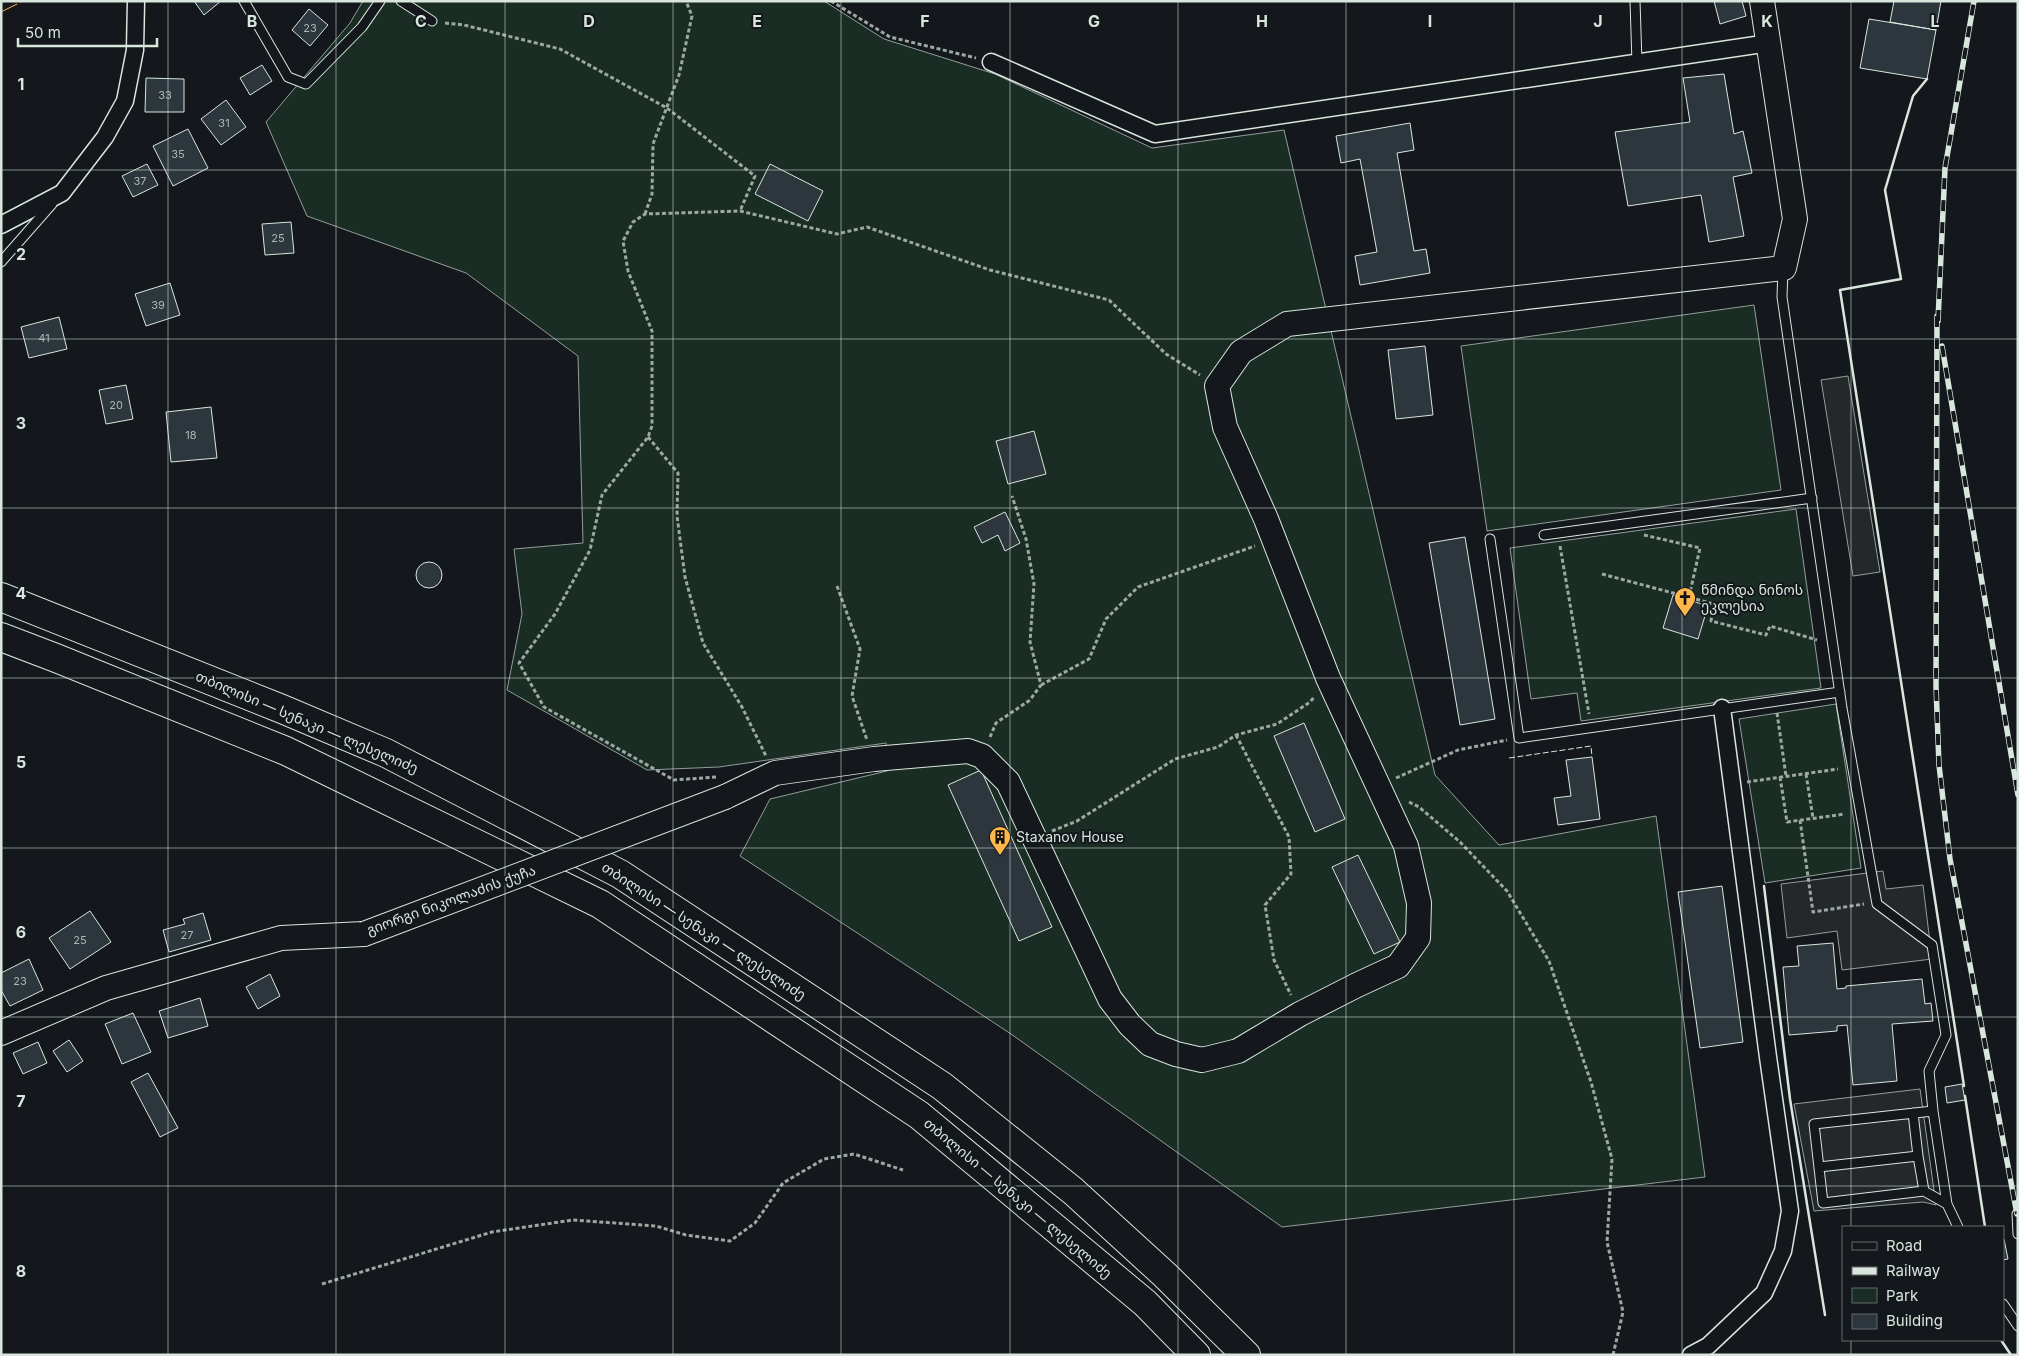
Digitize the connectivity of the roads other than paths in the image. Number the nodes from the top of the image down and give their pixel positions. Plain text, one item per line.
1 (136, 1) edge
2 (244, 1) edge
3 (380, 1) edge
4 (401, 1) edge
5 (1635, 1) edge
6 (1762, 1) edge
7 (432, 21) road end
8 (1769, 43) junction
9 (991, 62) road end
10 (1637, 63) junction
11 (62, 193) junction
12 (1, 225) edge
13 (1, 262) edge
14 (1784, 268) junction
15 (1812, 498) junction
16 (1544, 535) dead end
17 (1490, 540) dead end
18 (1, 597) edge
19 (1, 637) edge
20 (1840, 692) junction
21 (1722, 708) junction
22 (1, 1033) edge
23 (1933, 1111) junction
24 (1913, 1113) junction
25 (1918, 1156) junction
26 (1819, 1167) junction
27 (1924, 1191) junction
28 (1946, 1204) junction
29 (2017, 1214) edge
30 (1957, 1226) edge
31 (2018, 1234) edge
32 (2004, 1305) edge
33 (2018, 1326) edge
34 (1196, 1355) edge
35 (1246, 1355) edge
36 (1691, 1355) edge

1 - 11 street
2 - 3 lane
4 - 7 lane
5 - 10 lane
6 - 8 street
8 - 10 street
8 - 14 street
9 - 10 street
11 - 12 street
11 - 13 lane
14 - 15 lane
14 - 22 street, გიორგი ნიკოლაძის ქუჩა, bridge
15 - 16 lane
15 - 20 lane
17 - 21 lane
18 - 35 highway, თბილისი — სენაკი — ლესელიძე
19 - 34 highway, თბილისი — სენაკი — ლესელიძე
20 - 21 lane
20 - 23 lane
21 - 36 street
23 - 24 lane
23 - 28 lane
24 - 25 lane
24 - 26 lane
25 - 26 lane
25 - 27 lane
26 - 27 lane
27 - 28 lane
28 - 30 lane
29 - 31 lane
32 - 33 lane

